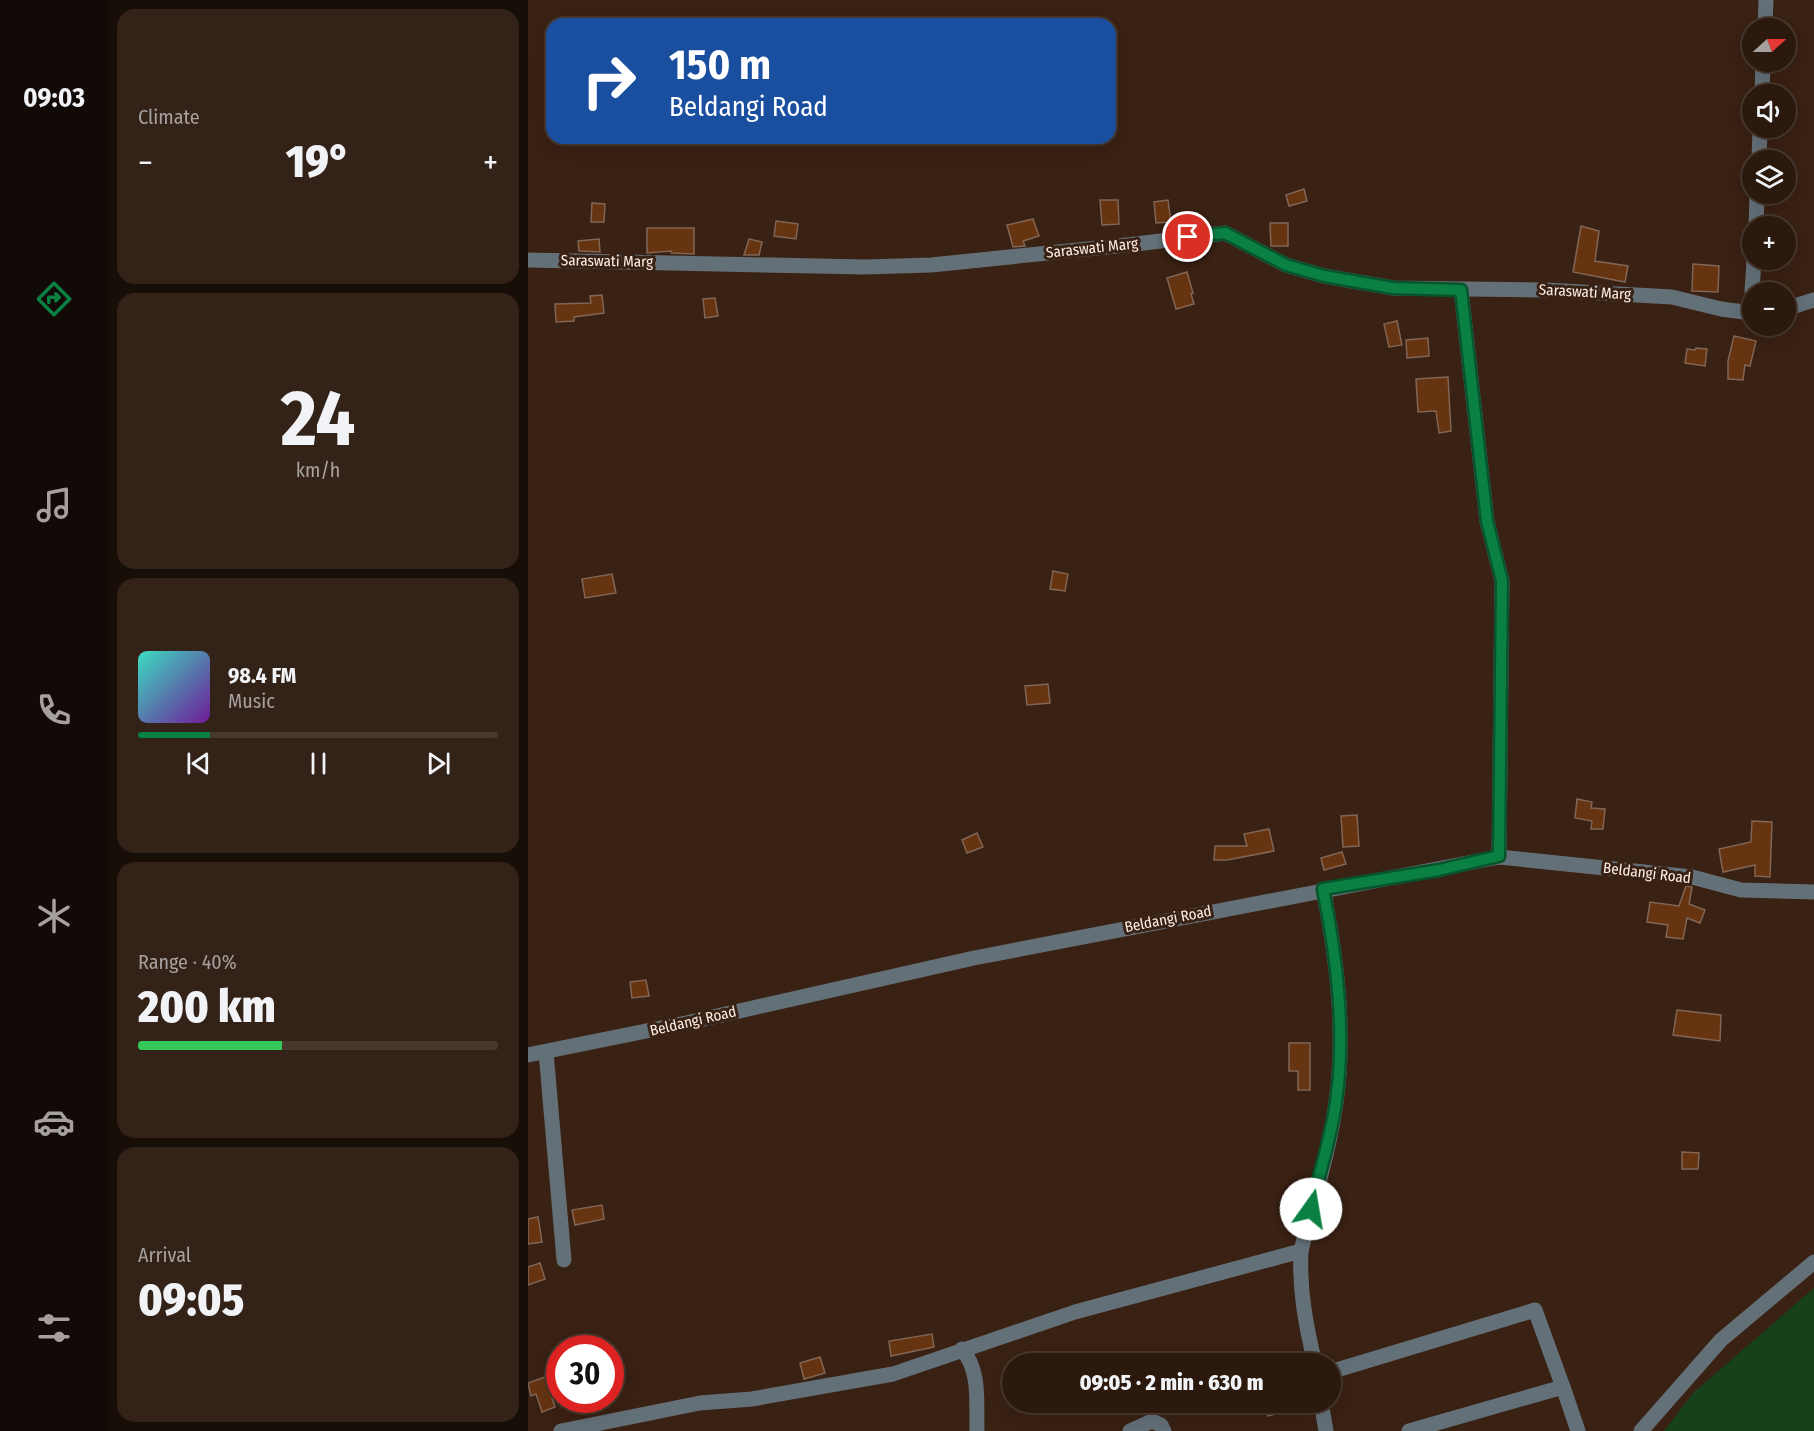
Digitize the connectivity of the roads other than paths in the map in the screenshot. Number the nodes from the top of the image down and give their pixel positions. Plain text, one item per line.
1 (1766, 0) edge
2 (1765, 18) edge
3 (528, 260) edge
4 (1461, 290) junction
5 (1814, 300) edge
6 (1796, 306) edge
7 (1742, 312) edge
8 (1499, 856) junction
9 (1323, 889) junction
10 (1814, 892) edge
11 (546, 1052) junction
12 (528, 1054) edge
13 (1301, 1251) junction
14 (564, 1260) dead end
15 (1814, 1262) edge
16 (962, 1349) junction
17 (1313, 1353) edge
18 (1341, 1369) edge
19 (1563, 1387) junction
20 (1324, 1413) edge
21 (561, 1431) edge
22 (977, 1431) edge
23 (1130, 1431) edge
24 (1164, 1431) edge
25 (1326, 1431) edge
26 (1409, 1431) edge
27 (1578, 1431) edge
28 (1641, 1431) edge

1 - 2 street
3 - 4 street, Saraswati Marg
4 - 7 street, Saraswati Marg
4 - 8 street
5 - 6 street
8 - 9 street, Beldangi Road
8 - 10 street, Beldangi Road
9 - 11 street, Beldangi Road
9 - 13 street
11 - 12 street, Beldangi Road
11 - 14 street
13 - 16 street
13 - 17 street
15 - 28 street
16 - 21 street
16 - 22 street
18 - 19 street
19 - 26 street
19 - 27 street
20 - 25 street
23 - 24 street

